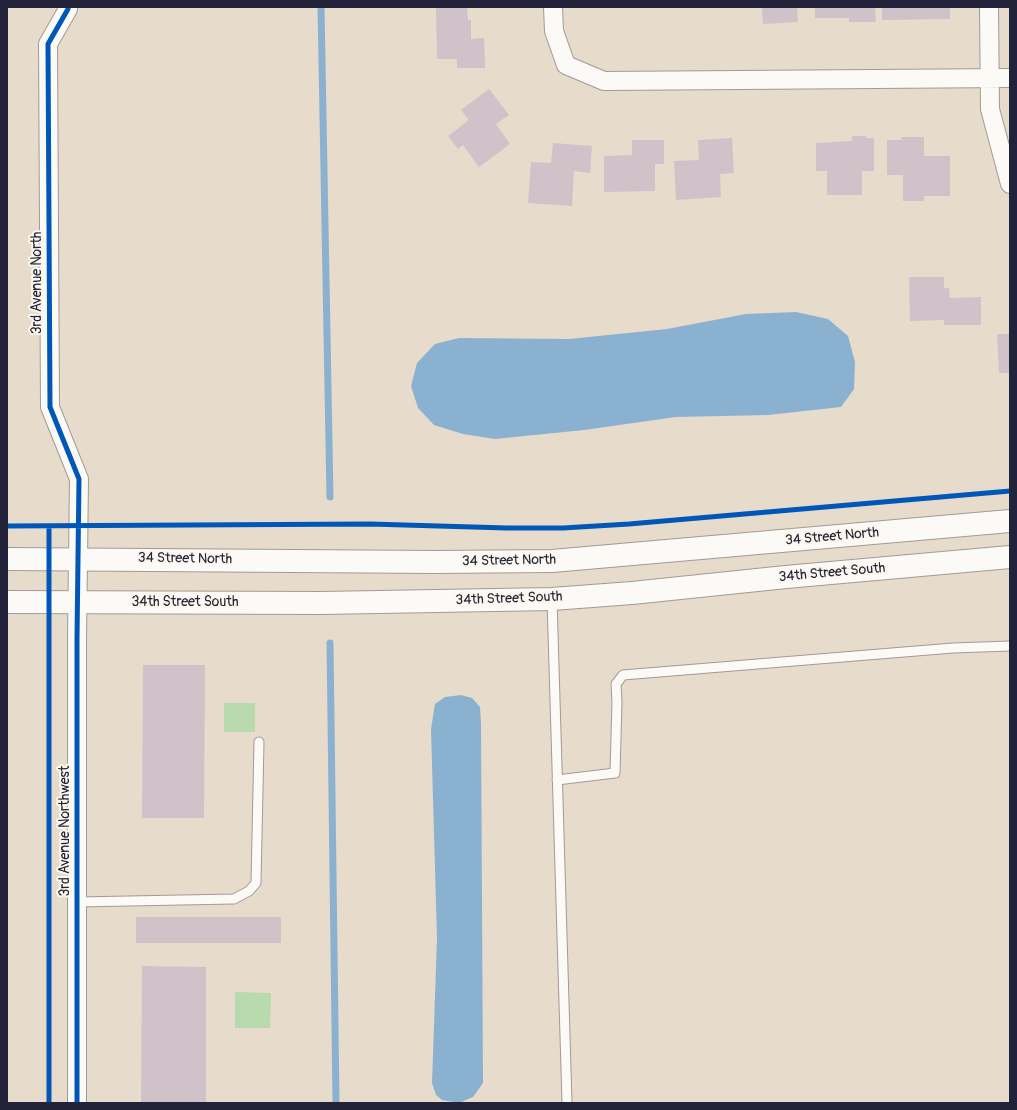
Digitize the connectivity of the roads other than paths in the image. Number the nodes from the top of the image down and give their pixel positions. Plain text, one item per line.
1 (553, 7) edge
2 (989, 7) edge
3 (68, 9) dead end
4 (989, 78) junction
5 (1010, 78) edge
6 (1010, 184) edge
7 (1010, 521) edge
8 (78, 558) junction
9 (1010, 558) edge
10 (7, 559) edge
11 (552, 599) junction
12 (7, 602) edge
13 (78, 602) junction
14 (1010, 646) edge
15 (259, 742) dead end
16 (557, 780) junction
17 (77, 902) junction
18 (77, 1103) edge
19 (567, 1103) edge

1 - 4 street
2 - 4 street
3 - 8 street, 3rd Avenue North
4 - 5 street
4 - 6 street
7 - 8 main road, 34 Street North
8 - 10 main road, 34 Street North
8 - 13 street, 3rd Avenue Northwest
9 - 11 main road, 34th Street South
11 - 13 main road, 34th Street South
11 - 16 lane
12 - 13 main road, 34th Street South
13 - 17 street, 3rd Avenue Northwest
14 - 16 lane
15 - 17 lane
16 - 19 lane
17 - 18 street, 3rd Avenue Northwest

